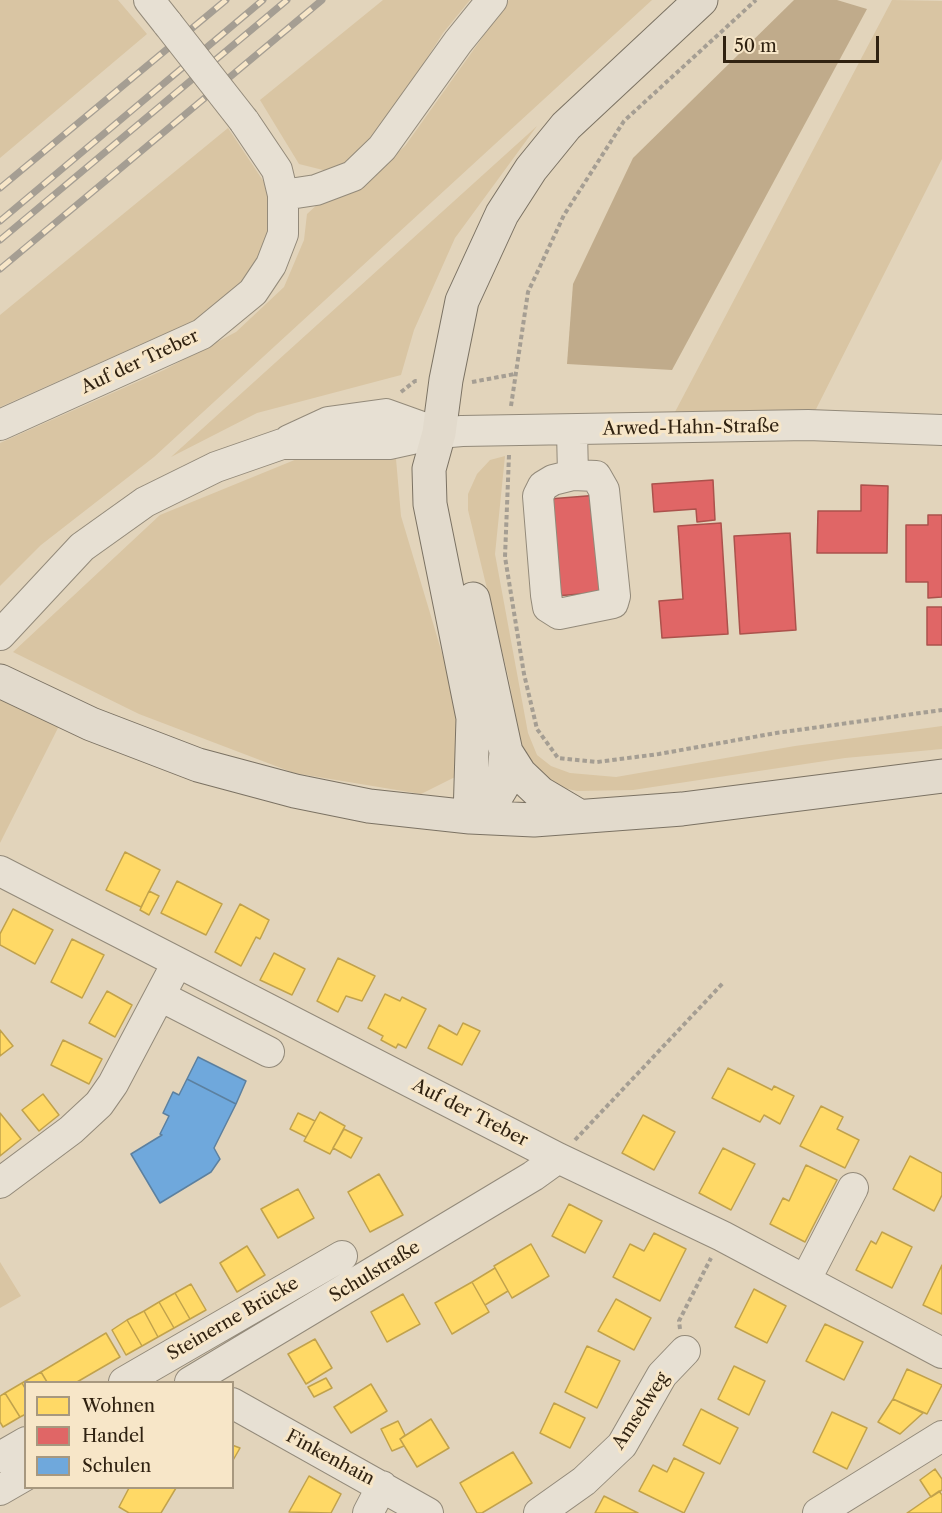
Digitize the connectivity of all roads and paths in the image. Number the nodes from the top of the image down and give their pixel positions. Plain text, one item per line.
1 (149, 0) edge
2 (492, 0) edge
3 (701, 0) edge
4 (756, 0) edge
5 (283, 195) junction
6 (515, 374) dead end
7 (0, 425) edge
8 (942, 430) edge
9 (572, 431) junction
10 (440, 433) junction
11 (573, 475) dead end
12 (0, 635) edge
13 (0, 681) edge
14 (942, 710) edge
15 (776, 733) dead end
16 (506, 752) junction
17 (942, 776) edge
18 (579, 816) junction
19 (470, 817) junction
20 (0, 871) edge
21 (177, 963) junction
22 (723, 983) dead end
23 (160, 996) junction
24 (286, 1018) junction
25 (558, 1158) junction
26 (0, 1183) edge
27 (853, 1188) dead end
28 (722, 1236) junction
29 (342, 1256) dead end
30 (806, 1279) junction
31 (685, 1351) joint
32 (942, 1353) edge
33 (127, 1381) edge
34 (199, 1381) edge
35 (234, 1404) edge
36 (942, 1436) edge
37 (24, 1443) edge
38 (0, 1457) edge
39 (24, 1476) edge
40 (382, 1486) junction
41 (0, 1490) edge
42 (368, 1513) edge
43 (428, 1513) edge
44 (539, 1513) edge
45 (818, 1513) edge

1 - 5 street, Auf der Treber, bridge
2 - 5 street
3 - 10 main road
4 - 6 path
5 - 7 street, Auf der Treber
8 - 9 street, Arwed-Hahn-Straße
9 - 10 street, Arwed-Hahn-Straße
9 - 11 street
10 - 12 street, Arwed-Hahn-Straße
10 - 16 main road
10 - 19 main road
13 - 19 main road
14 - 15 path
16 - 18 main road
16 - 19 main road
17 - 18 main road
18 - 19 main road
20 - 21 street, Auf der Treber
21 - 23 street
21 - 24 street, Auf der Treber
22 - 25 path
23 - 24 street
23 - 26 street
24 - 25 street, Auf der Treber
25 - 28 street, Auf der Treber
25 - 34 street, Schulstraße
27 - 30 street
28 - 30 street, Auf der Treber
28 - 31 path
29 - 33 street, Steinerne Brücke
30 - 32 street, Auf der Treber
31 - 44 street, Amselweg
35 - 40 street, Finkenhain
36 - 45 street
37 - 38 street
39 - 41 street
40 - 42 street
40 - 43 street, Finkenhain

